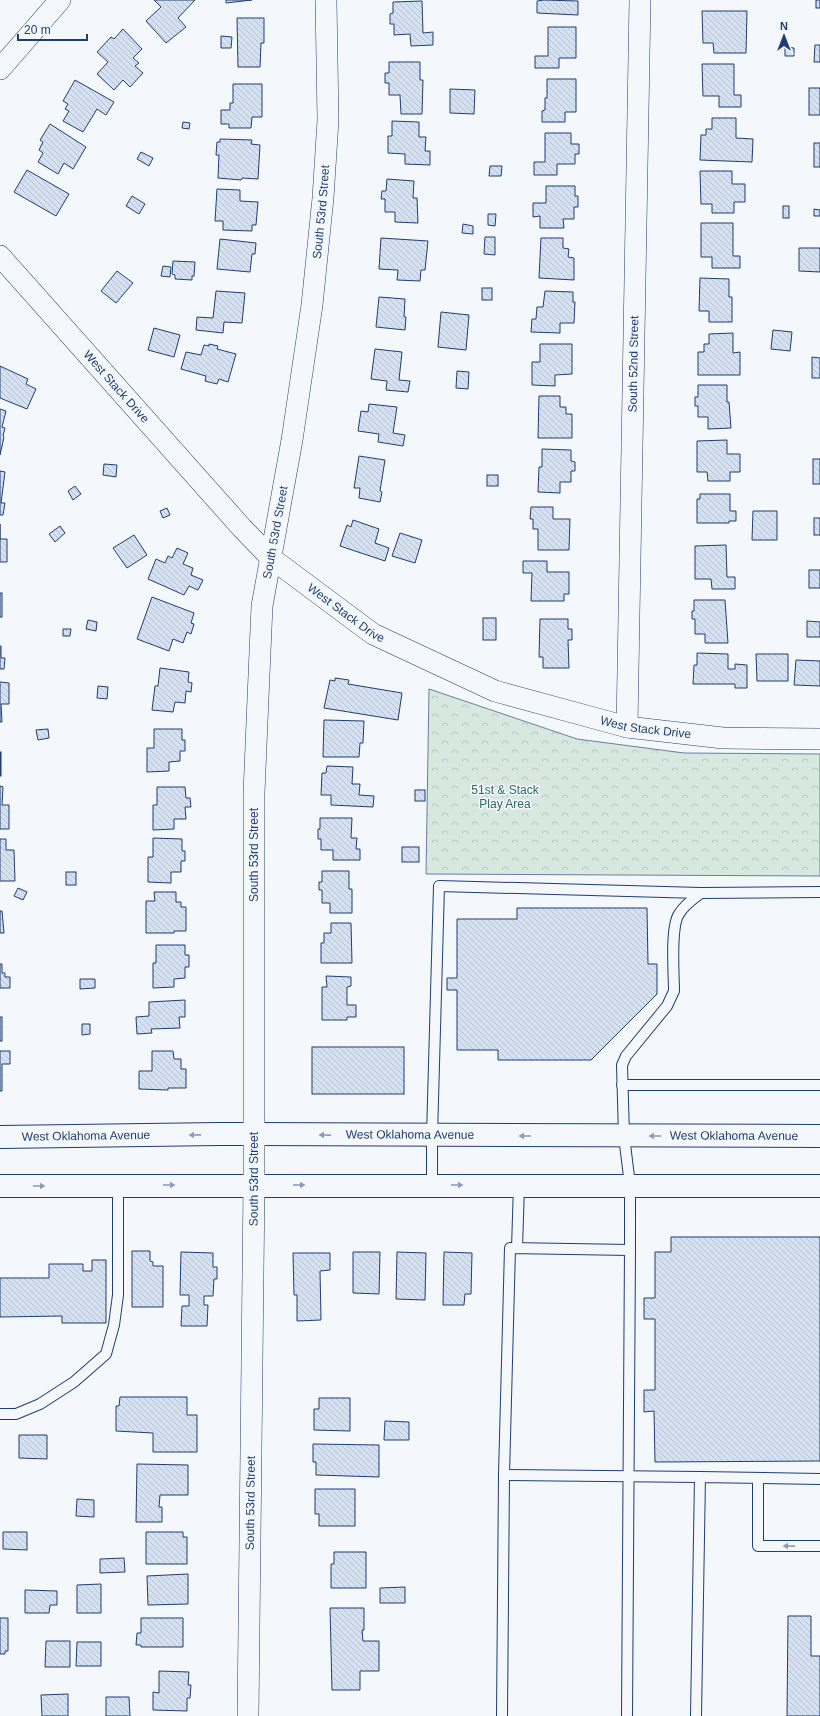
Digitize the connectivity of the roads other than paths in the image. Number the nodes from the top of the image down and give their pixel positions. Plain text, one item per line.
1 (60, 0) edge
2 (326, 0) edge
3 (640, 0) edge
4 (0, 69) edge
5 (0, 256) edge
6 (271, 558) junction
7 (627, 727) junction
8 (820, 739) edge
9 (820, 892) edge
10 (701, 893) junction
11 (622, 1085) junction
12 (820, 1085) edge
13 (254, 1134) junction
14 (0, 1136) edge
15 (432, 1136) junction
16 (624, 1136) junction
17 (820, 1136) edge
18 (254, 1185) junction
19 (432, 1185) junction
20 (519, 1185) junction
21 (630, 1185) junction
22 (0, 1186) edge
23 (118, 1186) junction
24 (820, 1186) edge
25 (518, 1248) junction
26 (630, 1250) junction
27 (0, 1414) edge
28 (504, 1475) junction
29 (628, 1476) junction
30 (700, 1476) junction
31 (758, 1478) junction
32 (820, 1479) edge
33 (820, 1546) edge
34 (248, 1716) edge
35 (502, 1716) edge
36 (627, 1716) edge
37 (696, 1716) edge

1 - 4 street
2 - 6 street, South 53rd Street
3 - 7 street, South 52nd Street
5 - 6 street, West Stack Drive
6 - 7 street, West Stack Drive
6 - 13 street, South 53rd Street
7 - 8 street, West Stack Drive
9 - 10 lane
10 - 11 lane
10 - 15 lane
11 - 12 lane
11 - 16 lane
13 -> 14 main road, West Oklahoma Avenue
15 -> 13 main road, West Oklahoma Avenue
13 - 18 street, South 53rd Street
16 -> 15 main road, West Oklahoma Avenue
15 - 19 lane
17 -> 16 main road, West Oklahoma Avenue
16 - 21 lane
18 -> 19 main road
23 -> 18 main road
18 - 34 street, South 53rd Street
19 -> 20 main road
20 - 21 main road
20 - 25 lane
21 - 24 main road
21 - 26 lane
22 -> 23 main road
23 - 27 lane
25 - 26 lane
25 - 28 lane
26 - 29 lane
28 - 29 lane
28 - 35 lane
29 - 30 lane
29 - 36 lane
30 - 31 lane
30 - 37 lane
31 - 32 lane
33 -> 31 lane

